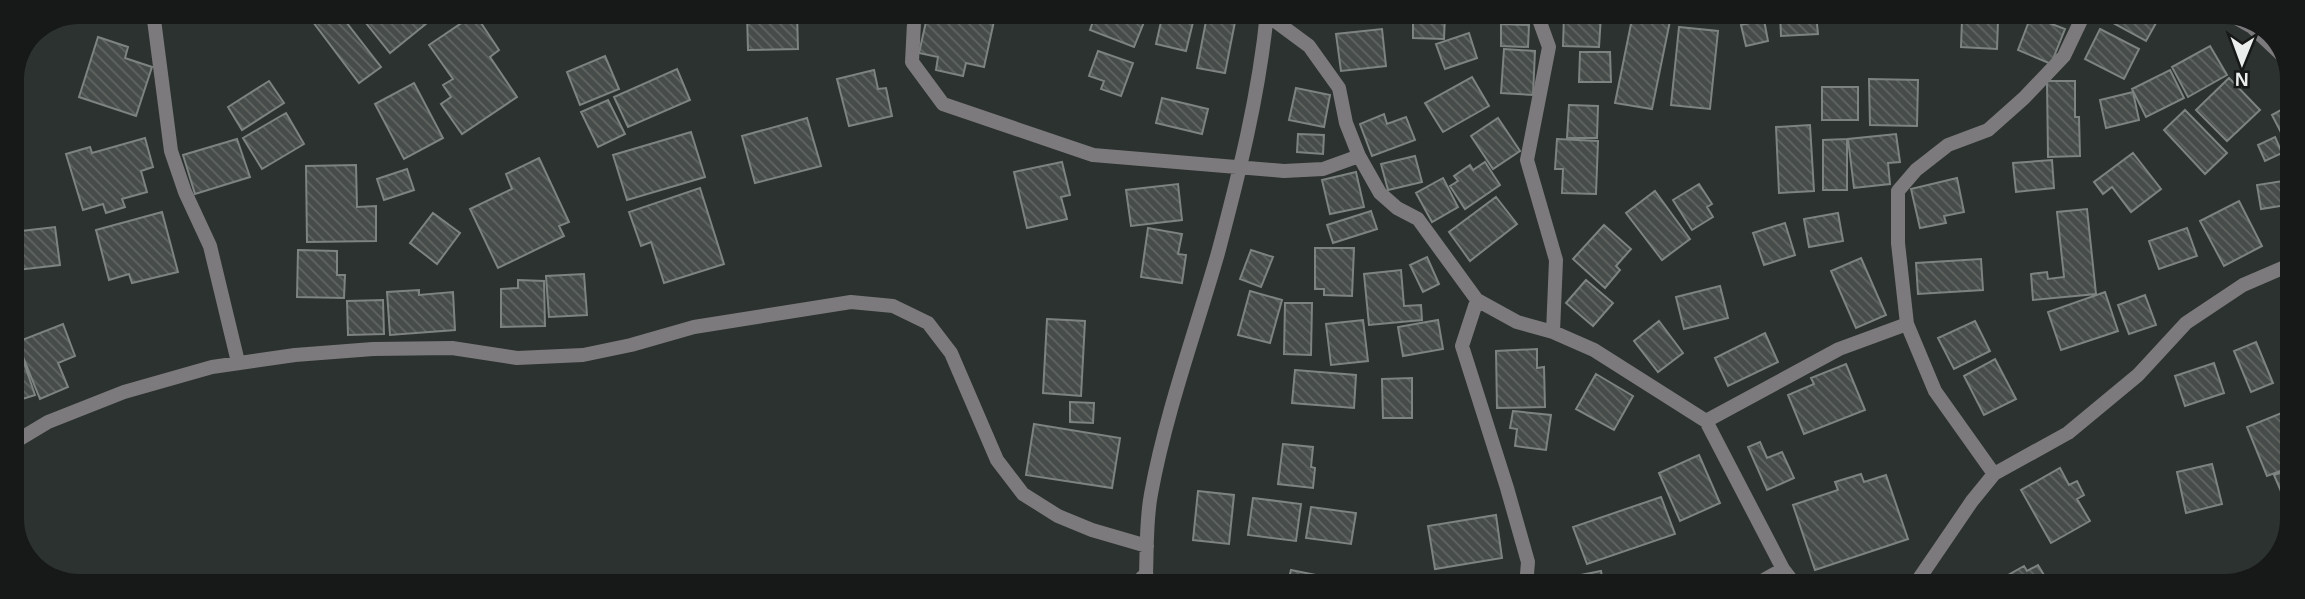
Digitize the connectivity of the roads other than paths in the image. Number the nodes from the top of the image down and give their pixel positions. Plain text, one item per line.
1 (155, 25) edge
2 (914, 25) edge
3 (1265, 25) edge
4 (1281, 25) edge
5 (1541, 25) edge
6 (2079, 25) edge
7 (1359, 156) junction
8 (1239, 168) junction
9 (2280, 269) edge
10 (1476, 300) junction
11 (1907, 324) junction
12 (1553, 332) junction
13 (238, 362) junction
14 (1706, 421) junction
15 (25, 436) edge
16 (1994, 474) junction
17 (1147, 546) junction
18 (1783, 569) junction
19 (1148, 574) edge
20 (1528, 574) edge
21 (1774, 574) edge
22 (1787, 574) edge
23 (1922, 574) edge

1 - 13 street
2 - 8 street
3 - 8 street
4 - 7 street
5 - 12 street
6 - 11 street
7 - 8 street
7 - 10 street
8 - 17 street
9 - 16 street
10 - 12 street
10 - 20 street
11 - 14 street
11 - 16 street
12 - 14 street
13 - 15 street
13 - 17 street
14 - 18 street
16 - 23 street
17 - 19 street
18 - 21 street
18 - 22 street

